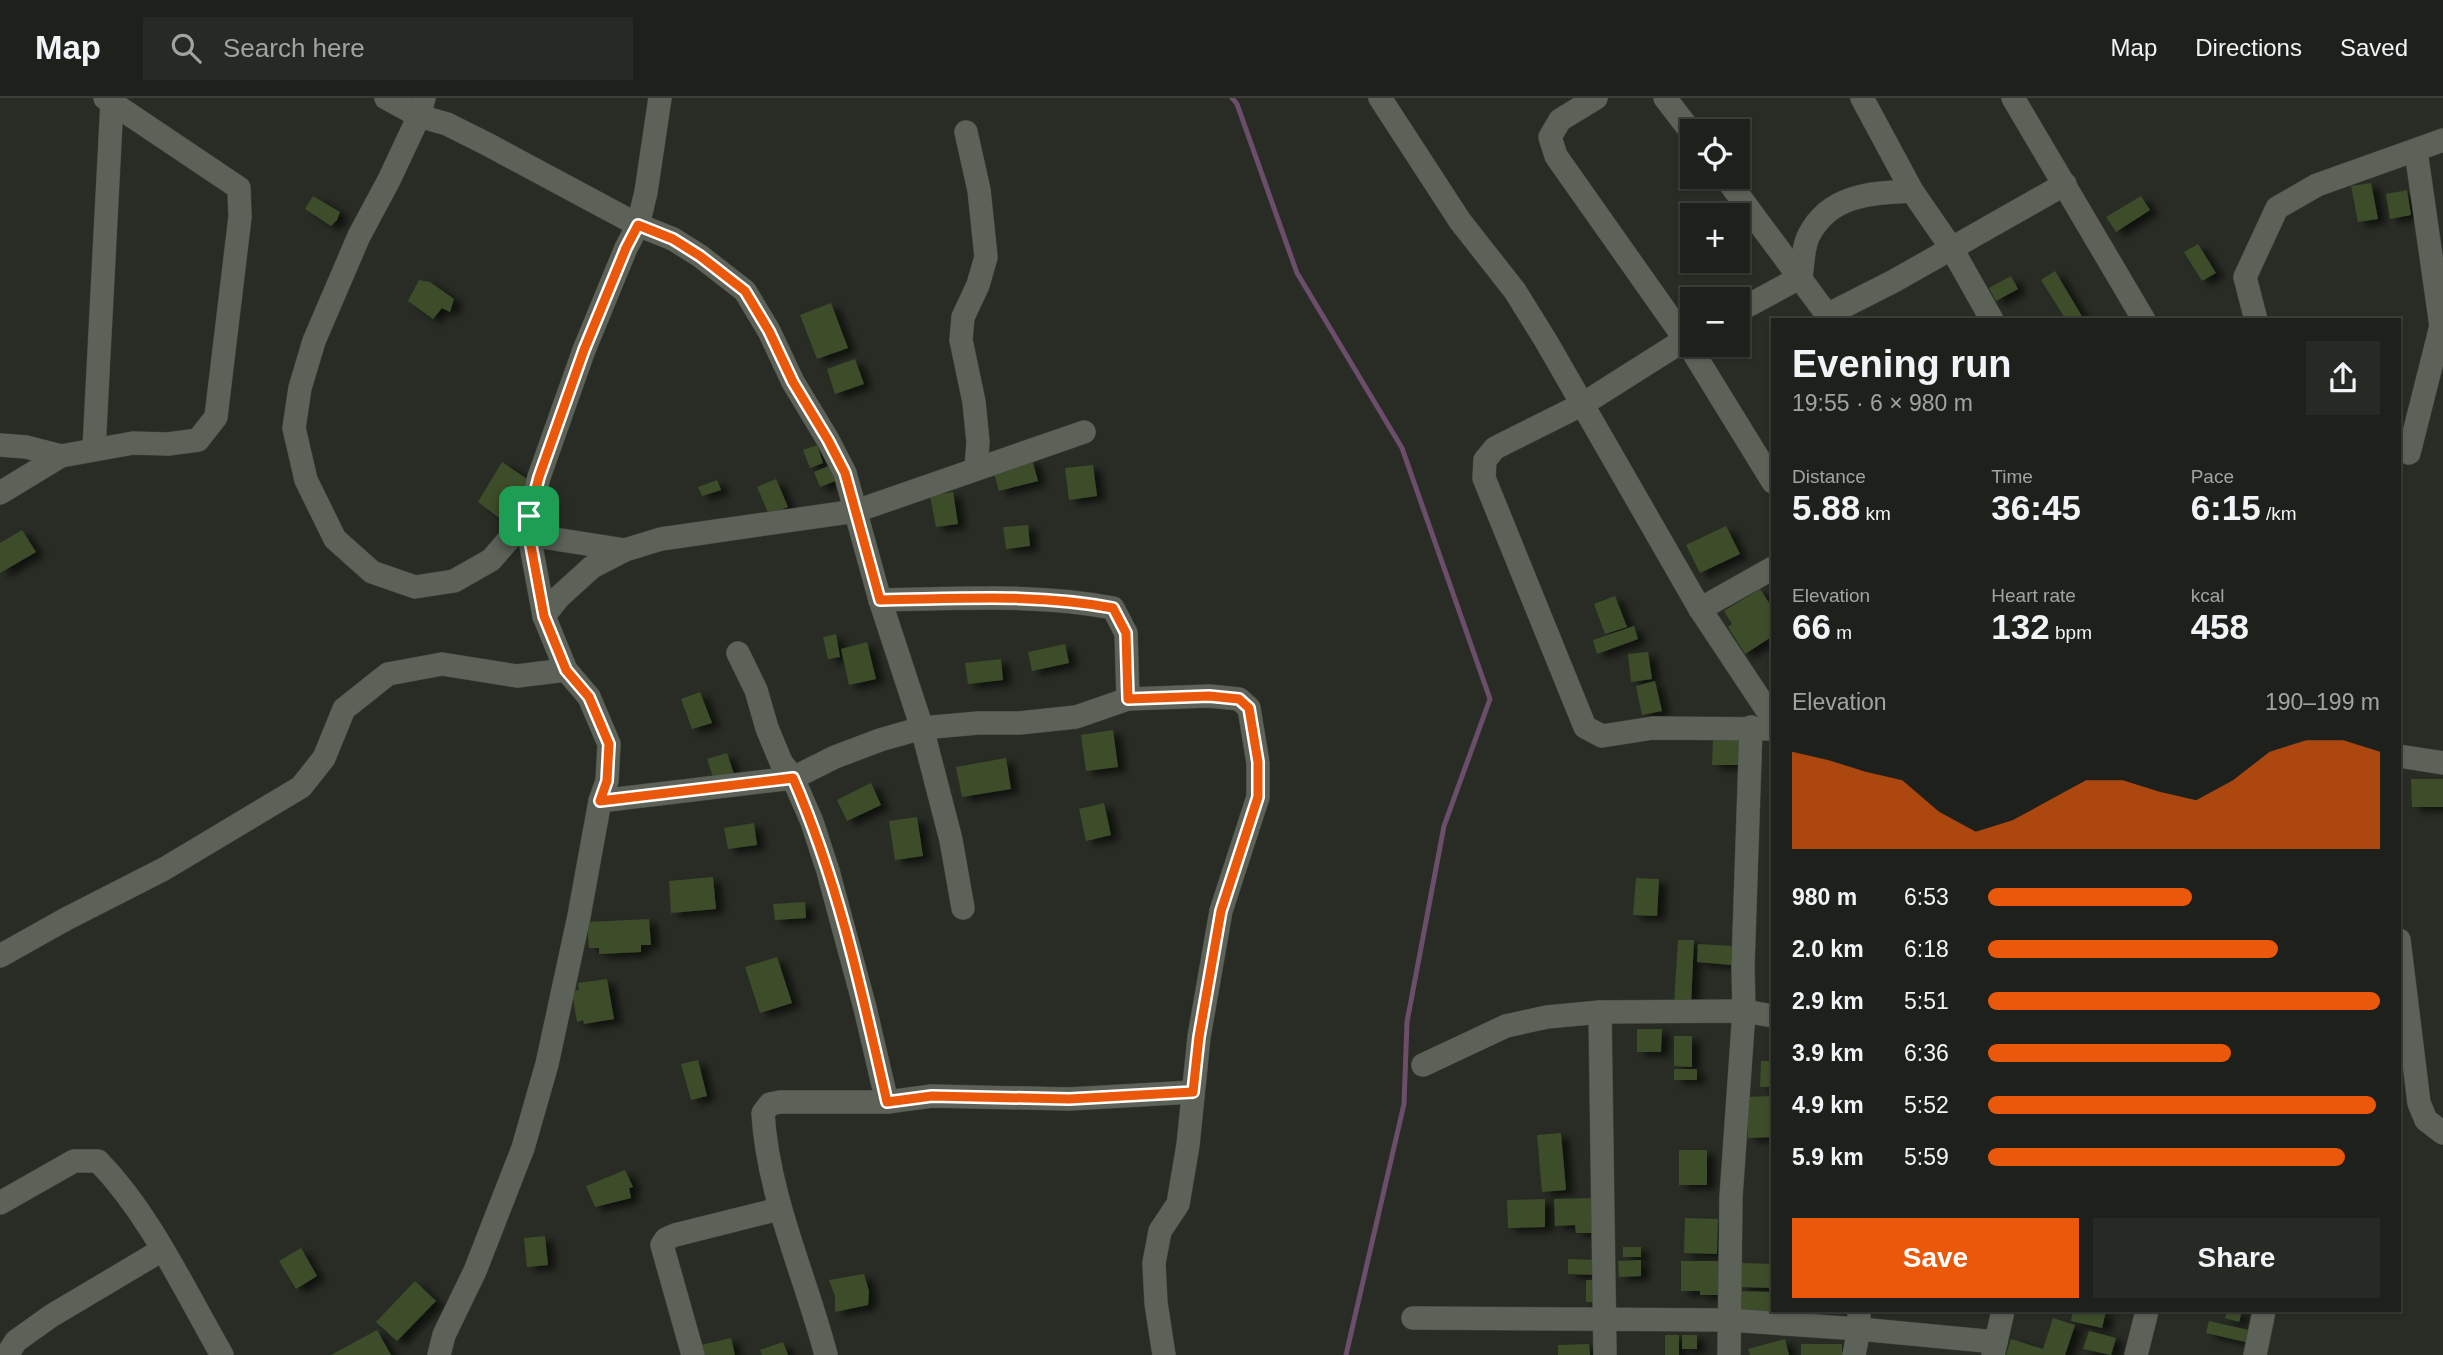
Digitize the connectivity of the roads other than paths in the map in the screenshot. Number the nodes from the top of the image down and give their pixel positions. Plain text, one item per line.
1 (386, 98) edge
2 (660, 98) edge
3 (1380, 98) edge
4 (1596, 98) edge
5 (1665, 98) edge
6 (1862, 98) edge
7 (2013, 98) edge
8 (108, 100) edge
9 (421, 107) edge
10 (1681, 119) edge
11 (966, 132) dead end
12 (2443, 140) edge
13 (2416, 150) junction
14 (2065, 184) junction
15 (1734, 189) edge
16 (1912, 191) junction
17 (638, 225) junction
18 (1952, 249) junction
19 (1801, 277) junction
20 (1750, 305) edge
21 (1829, 318) edge
22 (1991, 318) edge
23 (2143, 318) edge
24 (2255, 318) edge
25 (1680, 326) edge
26 (1680, 342) edge
27 (1700, 357) edge
28 (1583, 404) junction
29 (1084, 432) dead end
30 (0, 445) edge
31 (94, 449) junction
32 (2409, 453) dead end
33 (61, 456) junction
34 (976, 469) junction
35 (1771, 479) edge
36 (0, 493) edge
37 (856, 510) junction
38 (529, 525) junction
39 (625, 550) junction
40 (1771, 569) edge
41 (880, 600) junction
42 (1700, 609) junction
43 (544, 616) junction
44 (738, 653) dead end
45 (566, 670) junction
46 (1128, 699) junction
47 (1771, 716) edge
48 (1762, 728) edge
49 (922, 729) junction
50 (2401, 756) edge
51 (2443, 763) edge
52 (793, 778) junction
53 (600, 801) junction
54 (963, 908) dead end
55 (0, 956) edge
56 (2401, 956) edge
57 (1744, 1011) junction
58 (1600, 1012) junction
59 (1771, 1016) edge
60 (1423, 1065) dead end
61 (1193, 1092) junction
62 (887, 1102) junction
63 (2443, 1133) edge
64 (0, 1203) edge
65 (779, 1209) junction
66 (162, 1250) junction
67 (2003, 1312) edge
68 (2147, 1312) edge
69 (2264, 1312) edge
70 (1413, 1318) dead end
71 (1604, 1320) junction
72 (1729, 1320) junction
73 (1859, 1320) edge
74 (1994, 1349) edge
75 (7, 1355) edge
76 (222, 1355) edge
77 (439, 1355) edge
78 (693, 1355) edge
79 (826, 1355) edge
80 (1164, 1355) edge
81 (1605, 1355) edge
82 (1729, 1355) edge
83 (1854, 1355) edge
84 (2136, 1355) edge
85 (2255, 1355) edge

1 - 9 street
2 - 17 street
3 - 28 street
4 - 25 street
5 - 10 street
6 - 16 street
7 - 14 street
8 - 31 street
8 - 31 street
9 - 17 street
9 - 38 street
11 - 34 street
12 - 13 street
13 - 24 street
13 - 32 street
14 - 18 street
14 - 23 street
15 - 19 street
16 - 18 street
16 - 19 street
17 - 37 street
17 - 38 street
18 - 21 street
18 - 22 street
19 - 20 street
19 - 21 street
26 - 28 street
27 - 35 street
28 - 42 street
28 - 48 street
29 - 34 street
30 - 33 street
31 - 33 street
33 - 36 street
34 - 37 street
37 - 39 street
37 - 41 street
38 - 39 street
38 - 43 street
39 - 43 street
40 - 42 street
41 - 46 street
41 - 49 street
42 - 47 street
43 - 45 street
44 - 52 street
45 - 53 street
45 - 55 street
46 - 49 street
46 - 61 street
48 - 57 street
49 - 52 street
49 - 54 street
50 - 51 street
52 - 53 street
52 - 62 street
53 - 77 street
56 - 63 street
57 - 58 street
57 - 59 street
57 - 72 street
58 - 60 street
58 - 71 street
61 - 62 street
61 - 80 street
62 - 65 street
64 - 66 street
65 - 78 street
65 - 79 street
66 - 75 street
66 - 76 street
67 - 74 street
68 - 84 street
69 - 85 street
70 - 71 street
71 - 72 street
71 - 81 street
72 - 73 street
72 - 82 street
73 - 74 street
73 - 83 street

